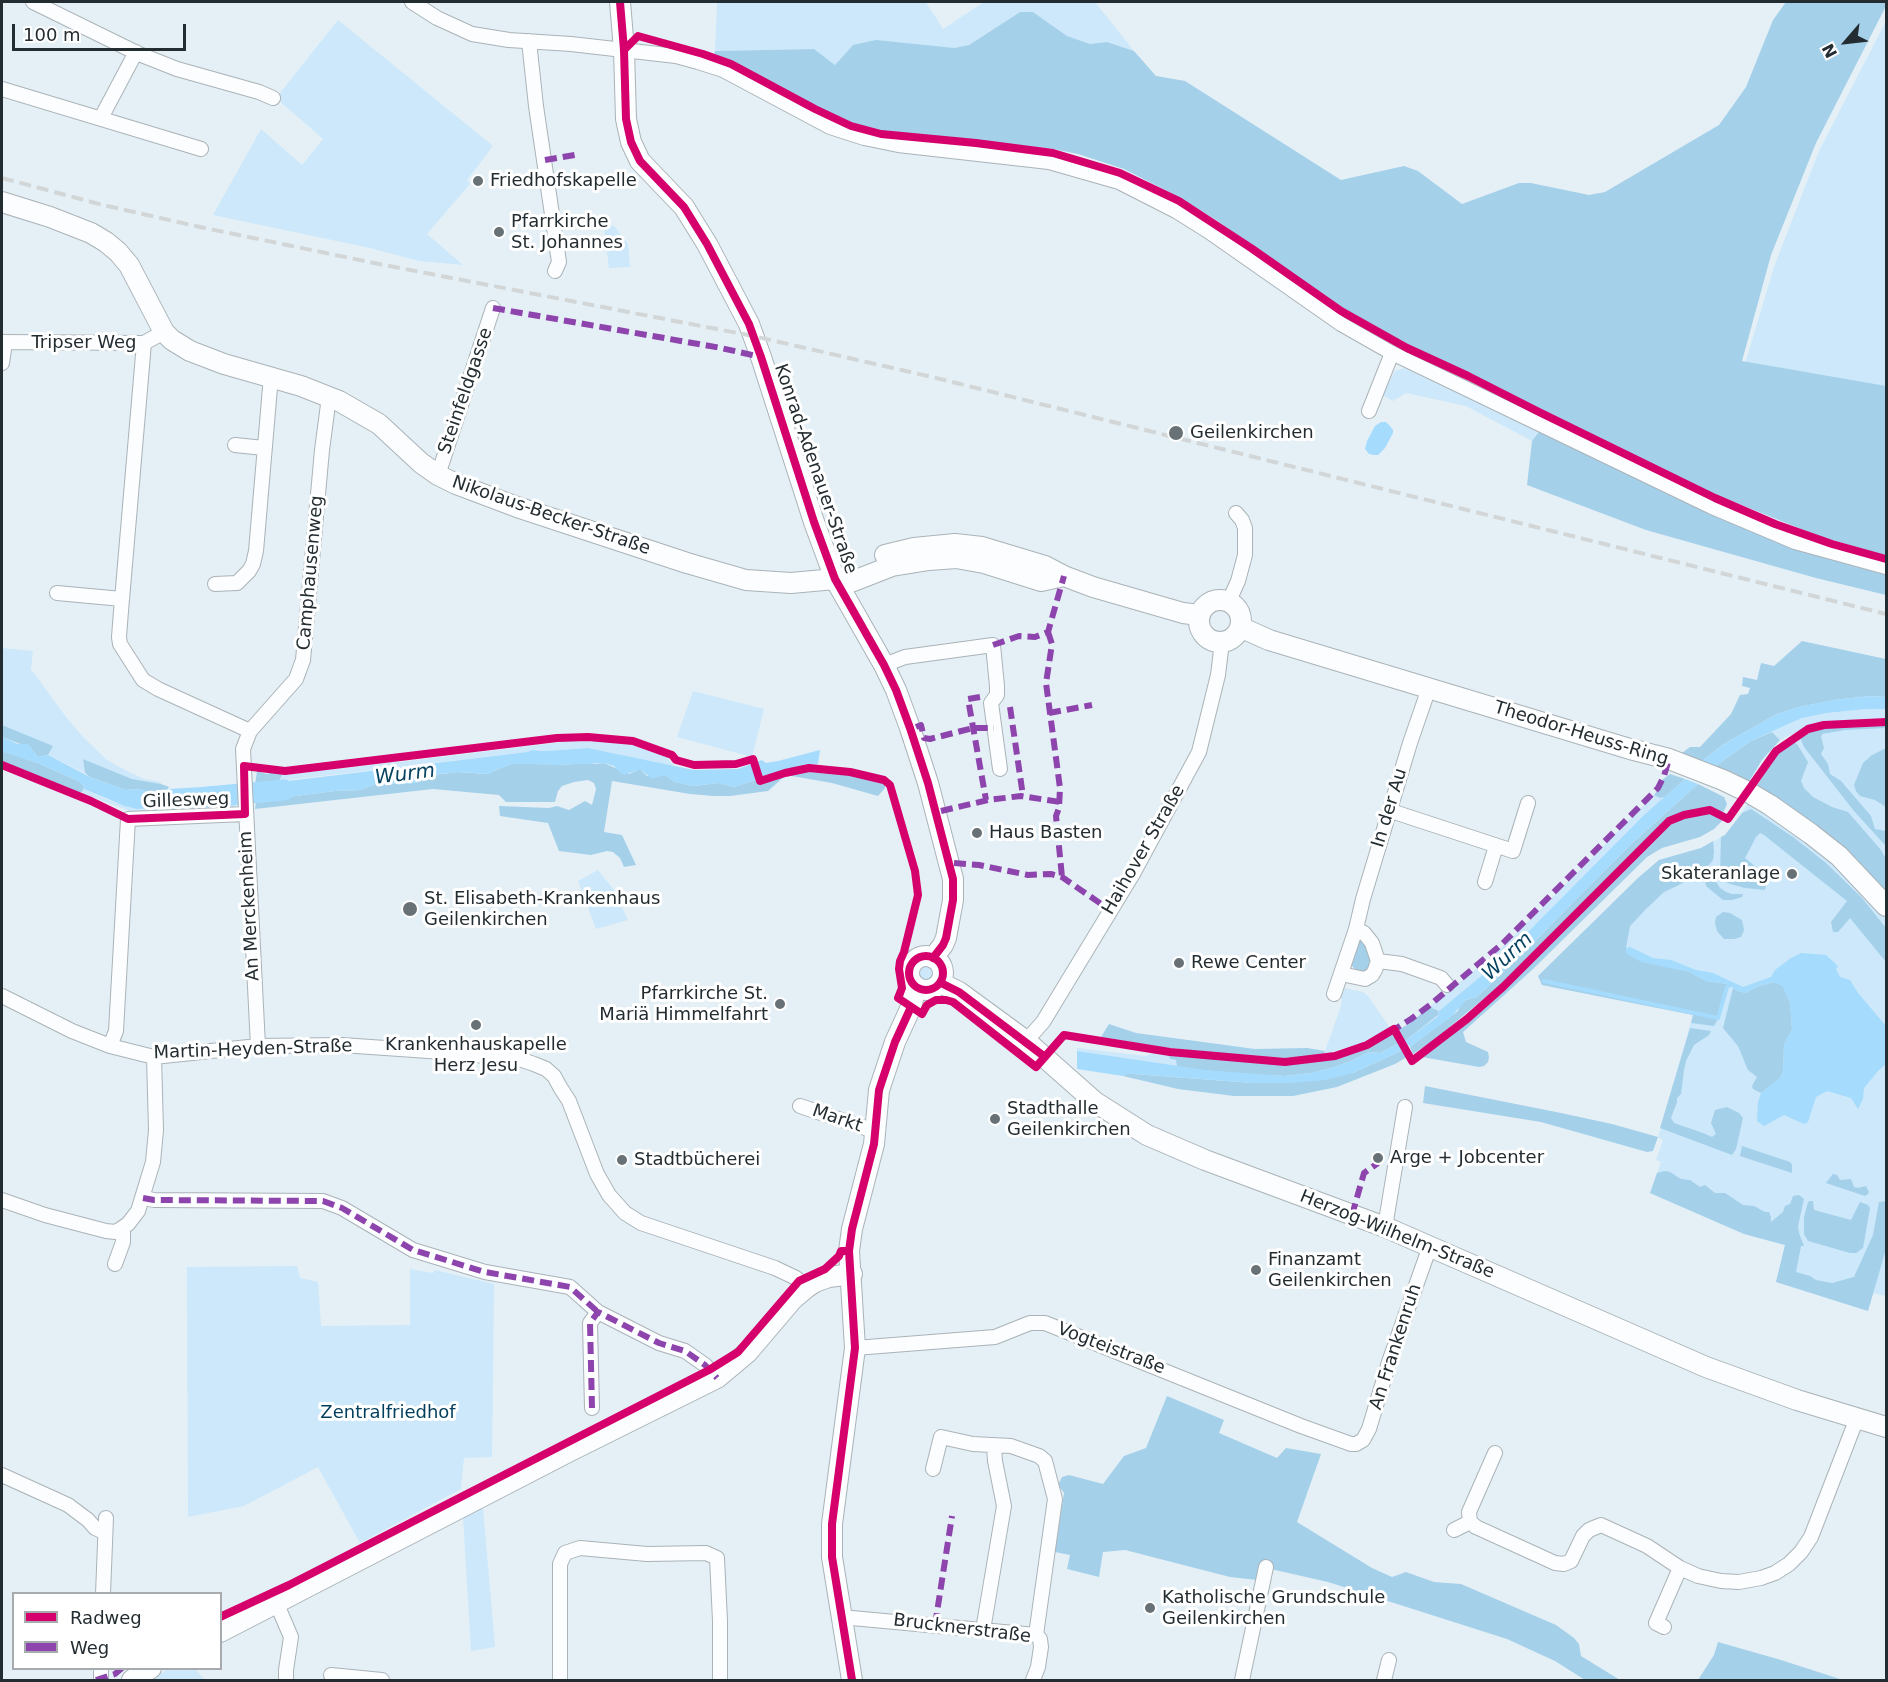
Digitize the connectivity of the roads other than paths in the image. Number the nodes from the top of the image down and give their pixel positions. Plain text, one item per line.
1 (33, 2) edge
2 (412, 2) edge
3 (620, 2) edge
4 (529, 41) junction
5 (624, 50) junction
6 (135, 52) junction
7 (2, 89) edge
8 (273, 98) dead end
9 (101, 118) junction
10 (201, 149) dead end
11 (2, 202) edge
12 (555, 271) dead end
13 (493, 308) dead end
14 (164, 332) junction
15 (3, 343) edge
16 (144, 343) junction
17 (1392, 353) junction
18 (2, 363) edge
19 (271, 376) junction
20 (329, 396) junction
21 (1369, 411) dead end
22 (235, 445) dead end
23 (264, 448) junction
24 (438, 475) junction
25 (1236, 513) dead end
26 (1887, 567) edge
27 (834, 579) junction
28 (215, 584) dead end
29 (57, 593) dead end
30 (122, 599) junction
31 (1229, 601) junction
32 (1199, 615) junction
33 (1240, 627) junction
34 (1222, 642) junction
35 (884, 665) junction
36 (1429, 688) junction
37 (250, 731) junction
38 (1000, 770) dead end
39 (1528, 803) dead end
40 (1391, 811) junction
41 (245, 812) junction
42 (1496, 846) junction
43 (1485, 882) dead end
44 (1887, 906) edge
45 (1356, 929) junction
46 (933, 958) junction
47 (1378, 961) junction
48 (1341, 974) junction
49 (940, 983) junction
50 (1447, 985) dead end
51 (916, 987) junction
52 (1334, 994) dead end
53 (2, 996) edge
54 (1026, 1041) junction
55 (110, 1046) junction
56 (258, 1046) junction
57 (154, 1057) junction
58 (800, 1106) dead end
59 (1405, 1107) dead end
60 (874, 1131) junction
61 (143, 1198) junction
62 (2, 1200) edge
63 (1385, 1227) junction
64 (123, 1228) junction
65 (1430, 1246) junction
66 (115, 1264) dead end
67 (852, 1274) junction
68 (806, 1288) junction
69 (598, 1312) junction
70 (855, 1348) junction
71 (717, 1378) junction
72 (592, 1408) dead end
73 (1857, 1418) junction
74 (1887, 1426) edge
75 (1356, 1444) joint
76 (994, 1446) junction
77 (1495, 1453) dead end
78 (933, 1469) dead end
79 (2, 1475) edge
80 (1470, 1522) junction
81 (1454, 1530) dead end
82 (1266, 1567) dead end
83 (1680, 1568) junction
84 (103, 1592) edge
85 (276, 1602) junction
86 (841, 1617) junction
87 (1664, 1627) dead end
88 (983, 1630) junction
89 (222, 1631) edge
90 (1036, 1635) junction
91 (1389, 1660) dead end
92 (148, 1670) edge
93 (331, 1675) dead end
94 (132, 1680) edge
95 (286, 1680) edge
96 (382, 1680) edge
97 (560, 1680) edge
98 (720, 1680) edge
99 (852, 1680) edge
100 (1033, 1680) edge
101 (1242, 1680) edge
102 (1384, 1680) edge

1 - 6 street
2 - 4 street
3 - 5 street, Konrad-Adenauer-Straße
4 - 5 street
4 - 12 street
5 - 17 street
5 - 27 street, Konrad-Adenauer-Straße
6 - 8 street
6 - 9 street
7 - 9 street
9 - 10 street
11 - 14 street, Nikolaus-Becker-Straße
13 - 24 street, Steinfeldgasse
14 - 16 street, Tripser Weg
14 - 19 street, Nikolaus-Becker-Straße
15 - 16 street, Tripser Weg
15 - 18 street
16 - 30 street
17 - 21 street
17 - 26 street
19 - 20 street, Nikolaus-Becker-Straße
19 - 23 street
20 - 24 street, Nikolaus-Becker-Straße
20 - 37 street, Camphausenweg
22 - 23 street
23 - 28 street
24 - 27 street, Nikolaus-Becker-Straße
25 - 31 street
27 - 32 street
27 - 35 street, Konrad-Adenauer-Straße
29 - 30 street
30 - 37 street
31 - 32 street
31 - 33 street
32 - 34 street
33 - 34 street
33 - 36 street, Theodor-Heuss-Ring
34 - 54 street, Haihover Straße
35 - 38 street
35 - 46 street, Konrad-Adenauer-Straße
36 - 40 street, In der Au
36 - 44 street, Theodor-Heuss-Ring
37 - 41 street, An Merckenheim
39 - 42 street
40 - 42 street
40 - 45 street, In der Au
41 - 55 street, Gillesweg
41 - 56 street, An Merckenheim
42 - 43 street
45 - 47 street
45 - 48 street, In der Au
46 - 49 street
46 - 51 street
47 - 48 street
47 - 50 street
48 - 52 street, In der Au
49 - 51 street
49 - 54 street, Herzog-Wilhelm-Straße
51 - 60 street
53 - 55 street, Martin-Heyden-Straße
54 - 63 street, Herzog-Wilhelm-Straße
55 - 57 street, Martin-Heyden-Straße
56 - 57 street, Martin-Heyden-Straße
56 - 68 street, Martin-Heyden-Straße
57 - 61 street
58 - 60 street, Markt
59 - 63 street
60 - 67 street
61 - 64 street
61 - 69 street
62 - 64 street
63 - 65 street, Herzog-Wilhelm-Straße
64 - 66 street
65 - 73 street, Herzog-Wilhelm-Straße
65 - 75 street, An Frankenruh
67 - 68 street
67 - 70 street
68 - 71 street
69 - 71 street
69 - 72 street
70 - 75 street, Vogteistraße
70 - 86 street
71 - 85 street
73 - 74 street, Herzog-Wilhelm-Straße
73 - 83 street
76 - 78 street
76 - 88 street
76 - 90 street
77 - 80 street
79 - 84 street
80 - 81 street
80 - 83 street
82 - 101 street
83 - 87 street
85 - 89 street
85 - 95 street
86 - 88 street, Brucknerstraße
86 - 99 street
88 - 90 street, Brucknerstraße
90 - 100 street, Brucknerstraße
91 - 102 street
92 - 94 street
93 - 96 street
97 - 98 street

